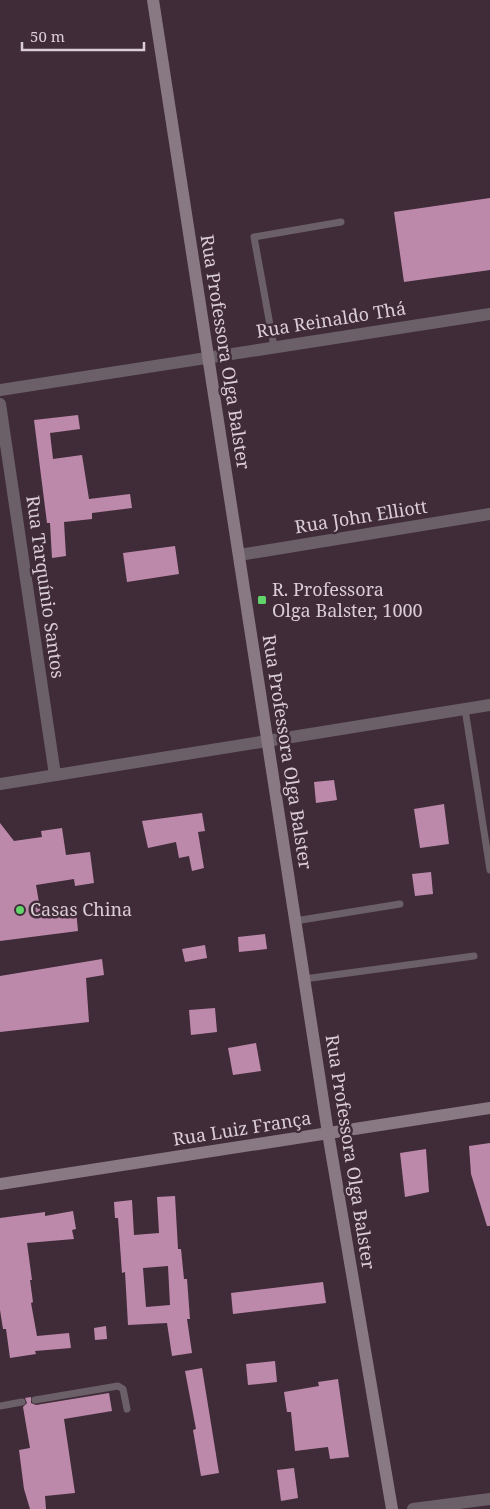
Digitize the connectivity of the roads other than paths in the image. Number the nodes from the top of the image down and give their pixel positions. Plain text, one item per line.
1 (153, 0) edge
2 (341, 222) dead end
3 (490, 314) edge
4 (274, 347) junction
5 (208, 357) junction
6 (0, 390) edge
7 (0, 404) edge
8 (490, 514) edge
9 (239, 555) junction
10 (490, 705) edge
11 (465, 709) junction
12 (267, 740) junction
13 (55, 775) junction
14 (0, 784) edge
15 (490, 870) edge
16 (400, 904) dead end
17 (295, 921) junction
18 (474, 956) dead end
19 (304, 979) junction
20 (490, 1108) edge
21 (328, 1134) junction
22 (0, 1184) edge
23 (35, 1400) dead end
24 (22, 1402) dead end
25 (0, 1406) edge
26 (127, 1409) dead end
27 (490, 1499) edge
28 (392, 1509) edge
29 (413, 1509) edge

1 - 5 main road, Rua Professora Olga Balster
2 - 4 lane
3 - 4 street, Rua Reinaldo Thá
4 - 5 street, Rua Reinaldo Thá
5 - 6 street, Rua Reinaldo Thá
5 - 9 main road, Rua Professora Olga Balster
7 - 13 street, Rua Tarquínio Santos
8 - 9 street, Rua John Elliott
9 - 12 main road, Rua Professora Olga Balster
10 - 11 street
11 - 12 street
11 - 15 lane
12 - 13 street
12 - 17 main road, Rua Professora Olga Balster
13 - 14 street
16 - 17 lane
17 - 19 main road, Rua Professora Olga Balster
18 - 19 lane
19 - 21 main road, Rua Professora Olga Balster
20 - 21 main road, Rua Luiz França
21 - 22 main road, Rua Luiz França
21 - 28 main road, Rua Professora Olga Balster
23 - 26 lane
24 - 25 lane
27 - 29 street

